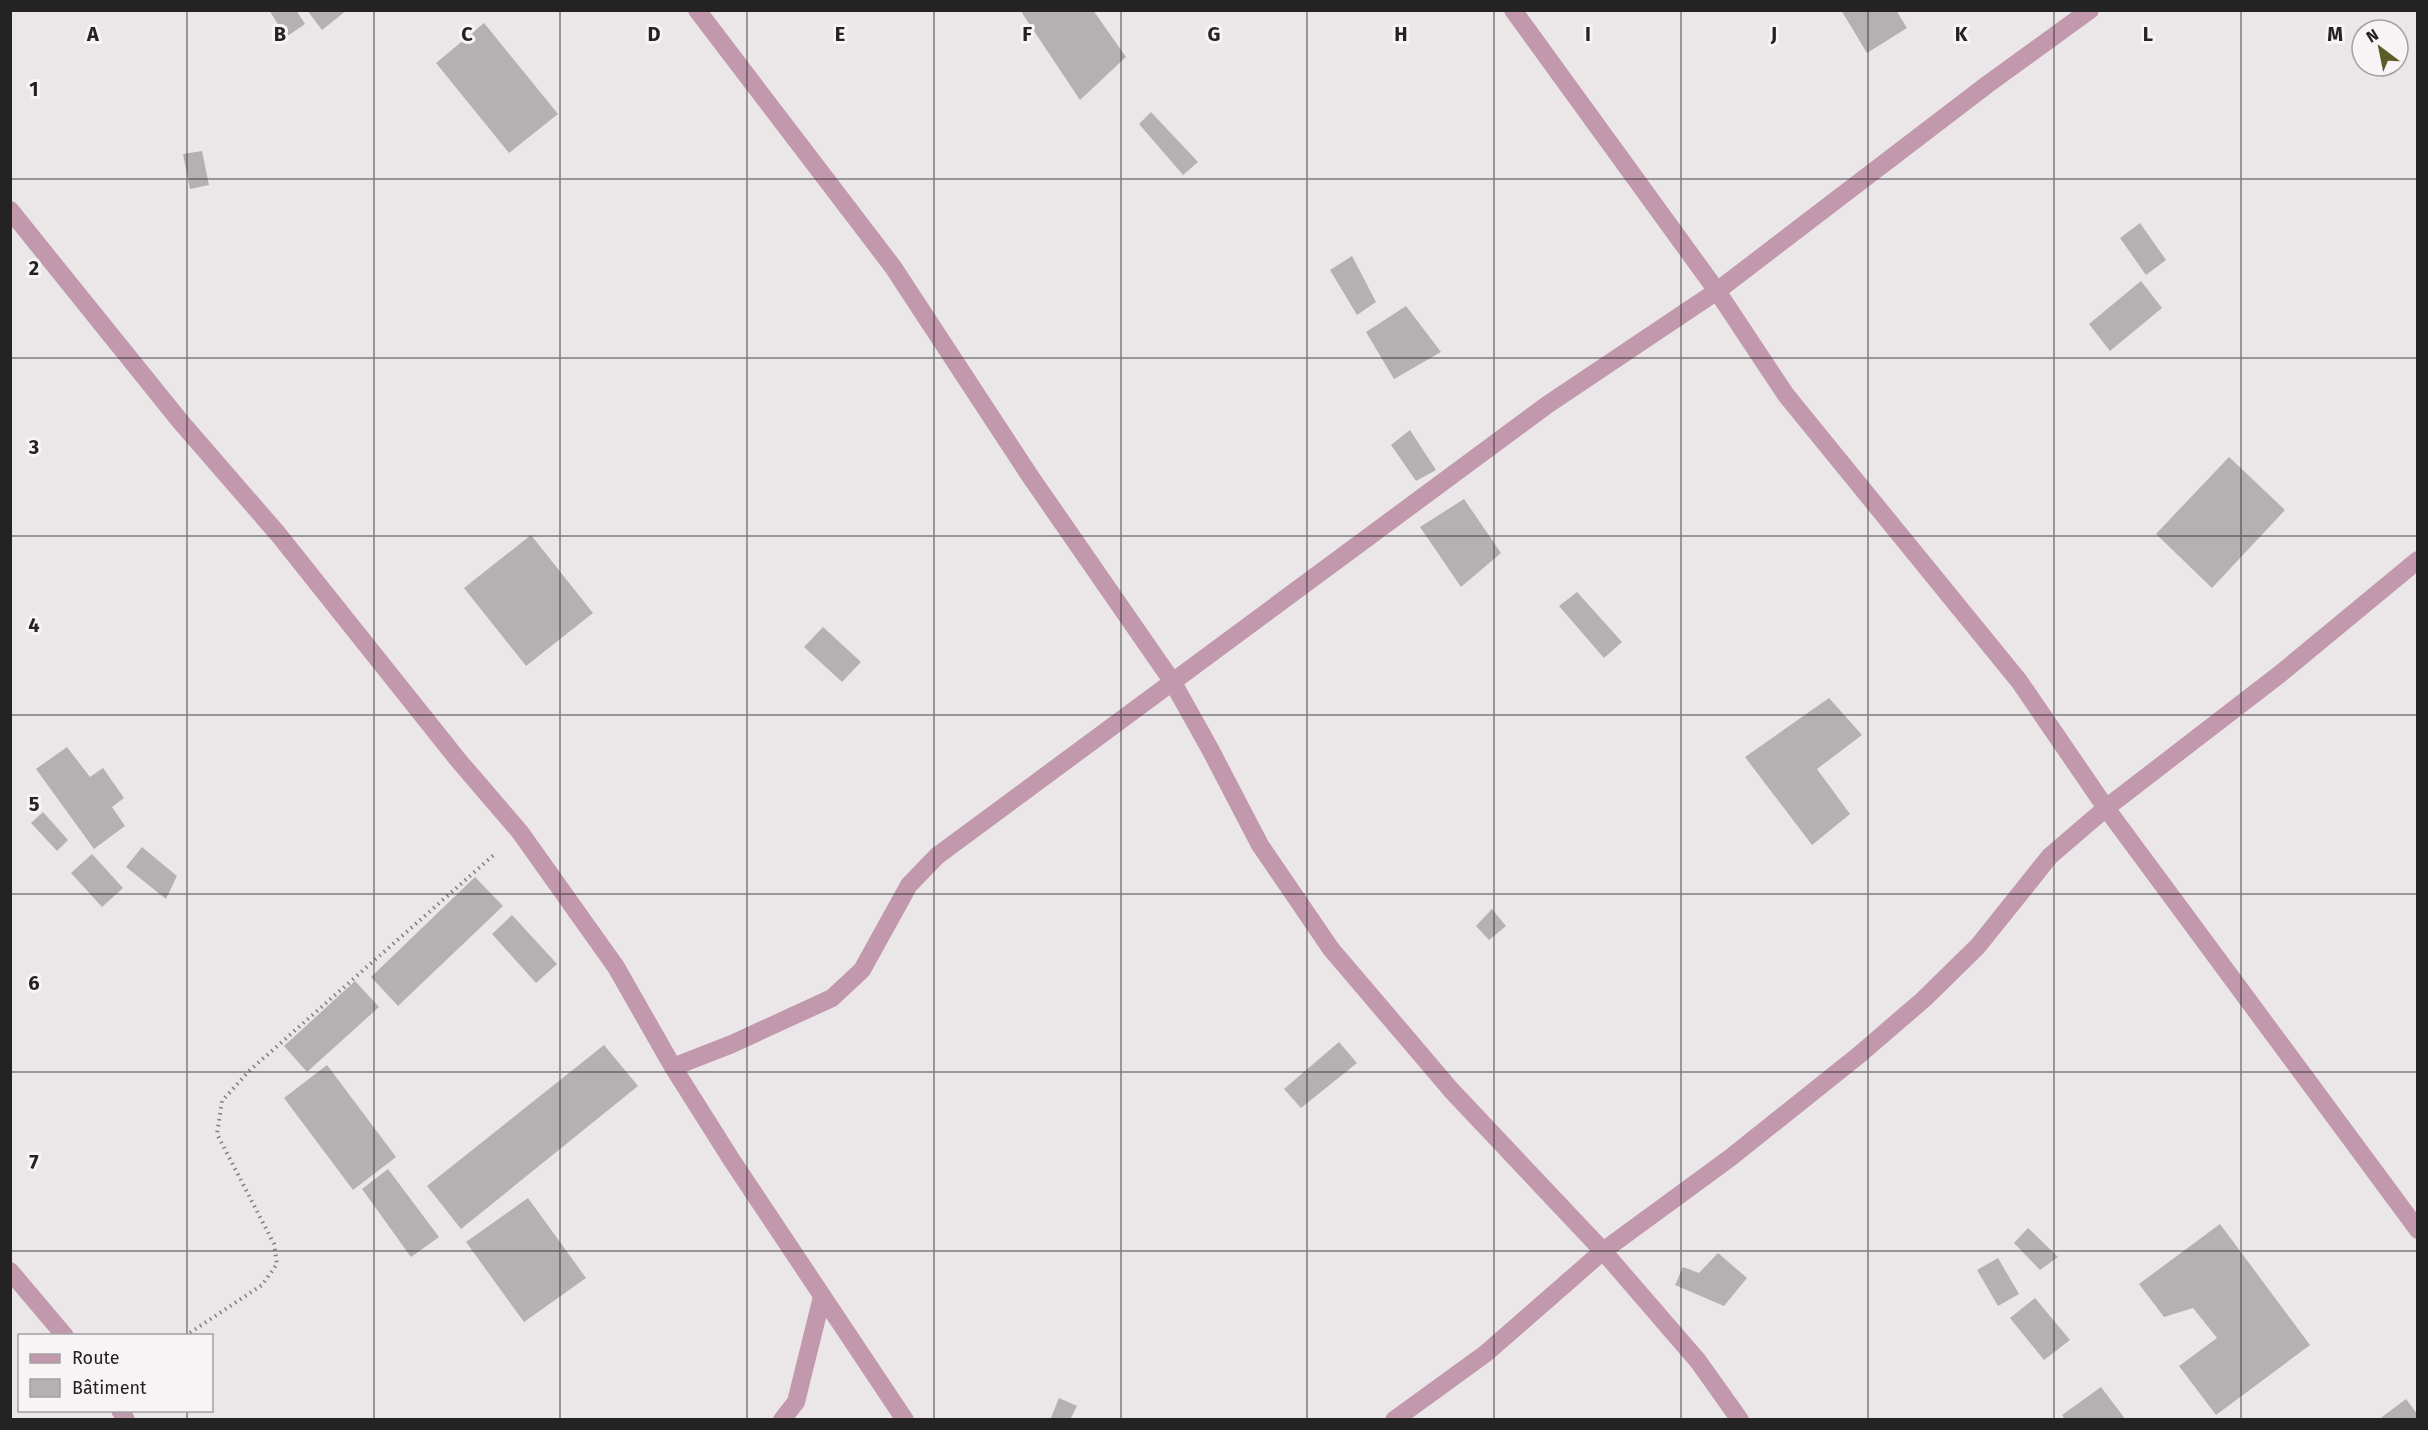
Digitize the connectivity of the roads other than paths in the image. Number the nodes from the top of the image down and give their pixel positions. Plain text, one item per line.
1 (697, 10) edge
2 (1513, 10) edge
3 (2090, 10) edge
4 (10, 210) edge
5 (1717, 291) junction
6 (2418, 560) edge
7 (1172, 681) junction
8 (2106, 808) junction
9 (673, 1067) junction
10 (2418, 1230) edge
11 (1603, 1251) junction
12 (10, 1270) edge
13 (822, 1297) junction
14 (64, 1334) edge
15 (782, 1419) edge
16 (905, 1419) edge
17 (1394, 1419) edge
18 (1740, 1419) edge

1 - 7 street
2 - 5 street
3 - 5 street
4 - 9 street
5 - 7 street
5 - 8 street
6 - 8 street
7 - 9 street
7 - 11 street
8 - 10 street
8 - 11 street
9 - 13 street
11 - 17 street
11 - 18 street
12 - 14 street
13 - 15 street
13 - 16 street

